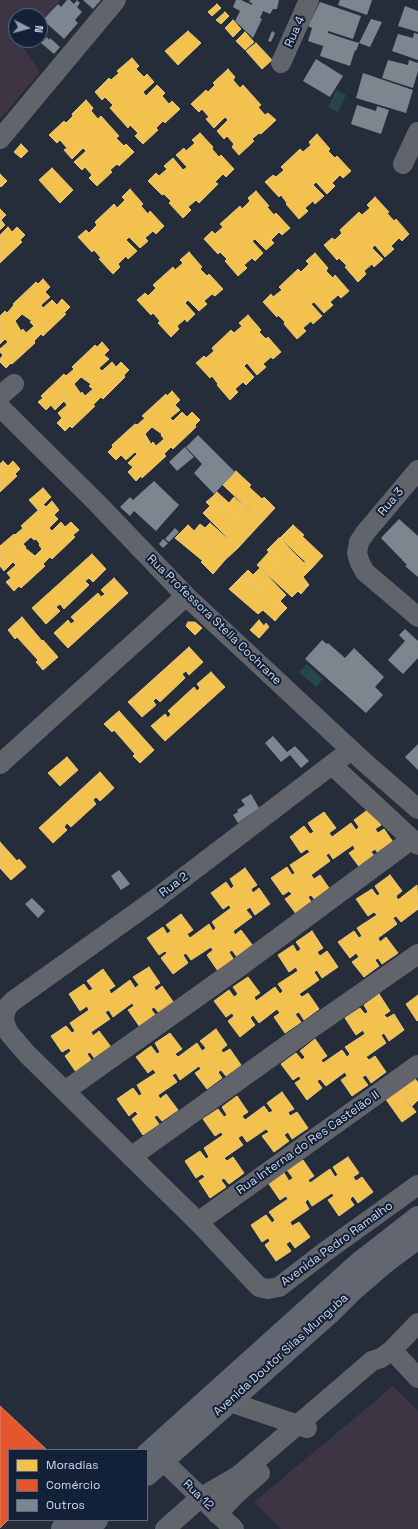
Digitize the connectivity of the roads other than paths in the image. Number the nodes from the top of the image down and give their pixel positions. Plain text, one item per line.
1 (116, 0) edge
2 (309, 0) edge
3 (281, 63) dead end
4 (418, 132) edge
5 (0, 139) edge
6 (403, 164) dead end
7 (0, 407) edge
8 (418, 470) edge
9 (186, 596) junction
10 (418, 618) edge
11 (351, 750) junction
12 (0, 764) edge
13 (332, 765) junction
14 (418, 809) edge
15 (415, 842) edge
16 (418, 954) edge
17 (418, 1065) edge
18 (65, 1091) junction
19 (131, 1157) junction
20 (418, 1185) edge
21 (418, 1217) edge
22 (198, 1222) junction
23 (418, 1238) edge
24 (418, 1323) edge
25 (387, 1354) junction
26 (418, 1378) edge
27 (230, 1402) junction
28 (304, 1427) junction
29 (152, 1463) edge
30 (200, 1498) junction
31 (217, 1514) junction
32 (71, 1521) edge
33 (96, 1521) edge
34 (62, 1529) edge
35 (87, 1529) edge
36 (165, 1529) edge
37 (234, 1529) edge

1 - 5 street
2 - 3 street, Rua 4
4 - 6 street
7 - 9 street, Rua Professora Stella Cochrane
8 - 10 street, Rua 3
9 - 11 street, Rua Professora Stella Cochrane
9 - 12 street
11 - 13 street, Rua 2
11 - 14 street, Rua Professora Stella Cochrane
13 - 15 street
13 - 18 street, Rua 2
15 - 18 street
16 - 19 street
17 - 22 street, Rua Interna do Res Castelão II
18 - 19 street
19 - 22 street
20 - 22 street, Avenida Pedro Ramalho
21 - 29 main road, Avenida Doutor Silas Munguba
23 - 27 main road, Avenida Doutor Silas Munguba
24 - 25 street
25 - 26 street
25 - 28 street
27 - 28 street
27 - 29 main road, Avenida Doutor Silas Munguba
28 - 30 street
28 - 31 street
29 - 30 street, Rua 12
30 - 31 street, Rua 12
30 - 36 street
31 - 37 street, Rua 12
32 - 34 main road
33 - 35 main road

